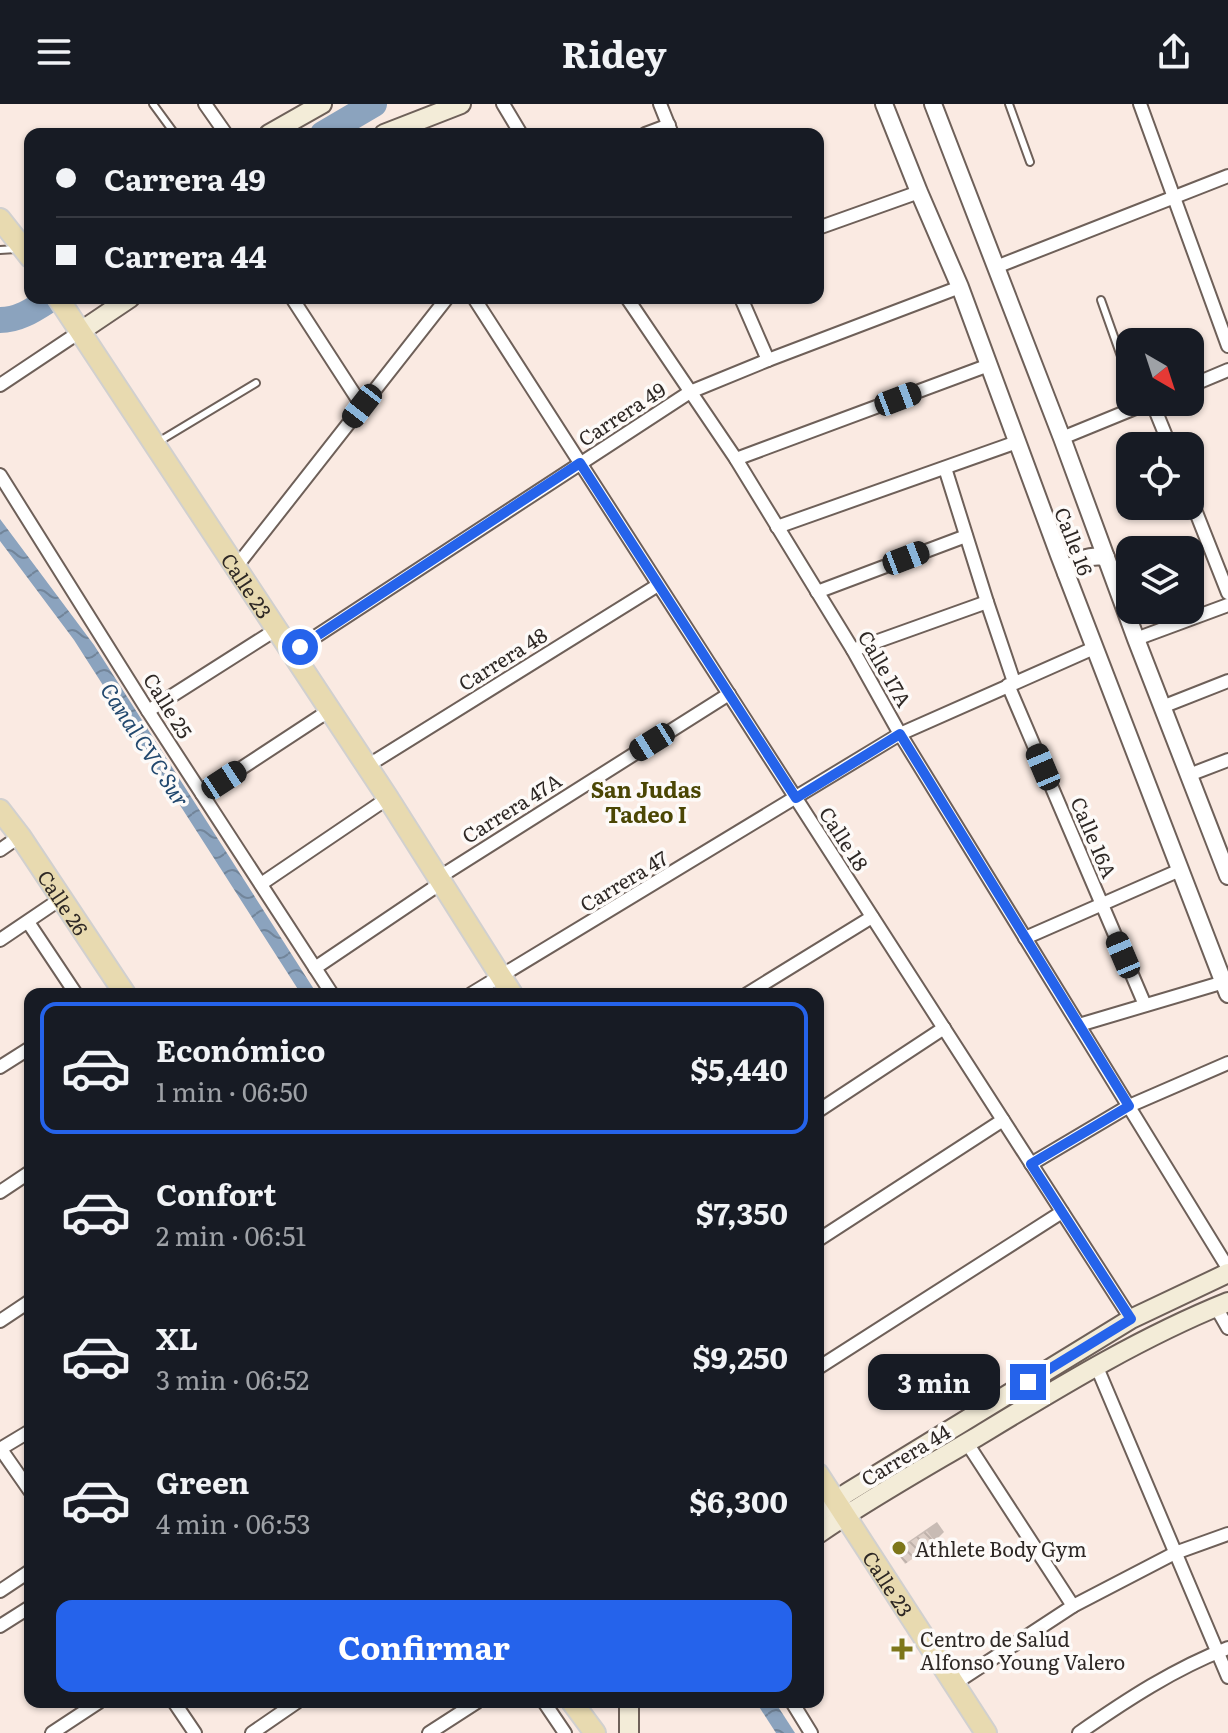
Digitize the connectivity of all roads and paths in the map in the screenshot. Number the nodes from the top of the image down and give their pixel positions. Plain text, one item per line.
1 (153, 104) edge
2 (205, 104) edge
3 (322, 104) edge
4 (461, 104) edge
5 (503, 104) edge
6 (660, 104) edge
7 (884, 104) edge
8 (933, 104) edge
9 (1009, 104) edge
10 (1140, 104) edge
11 (171, 128) edge
12 (222, 128) edge
13 (280, 128) edge
14 (399, 128) edge
15 (517, 128) edge
16 (670, 128) edge
17 (1030, 162) dead end
18 (1228, 176) edge
19 (919, 192) junction
20 (1174, 197) junction
21 (0, 219) edge
22 (824, 226) edge
23 (24, 249) edge
24 (0, 250) edge
25 (24, 253) edge
26 (996, 267) junction
27 (960, 287) junction
28 (1101, 300) dead end
29 (62, 304) edge
30 (119, 304) edge
31 (296, 304) edge
32 (442, 304) edge
33 (478, 304) edge
34 (631, 304) edge
35 (744, 304) edge
36 (77, 326) junction
37 (1116, 342) edge
38 (1228, 346) edge
39 (768, 360) junction
40 (989, 365) junction
41 (1228, 370) edge
42 (1204, 380) edge
43 (256, 383) dead end
44 (0, 385) edge
45 (690, 392) junction
46 (362, 406) junction
47 (1116, 415) edge
48 (1062, 438) junction
49 (1017, 442) junction
50 (155, 444) junction
51 (736, 459) junction
52 (580, 463) junction
53 (945, 468) junction
54 (0, 475) edge
55 (1199, 520) edge
56 (777, 527) junction
57 (966, 536) junction
58 (1099, 539) junction
59 (1059, 555) junction
60 (1106, 557) junction
61 (236, 567) junction
62 (1066, 573) junction
63 (658, 585) junction
64 (817, 592) junction
65 (1228, 593) edge
66 (987, 602) junction
67 (1228, 605) edge
68 (277, 629) junction
69 (1136, 639) junction
70 (1094, 648) junction
71 (853, 650) junction
72 (292, 652) junction
73 (1228, 681) edge
74 (1011, 684) junction
75 (729, 694) junction
76 (1162, 707) junction
77 (330, 710) junction
78 (148, 711) junction
79 (900, 734) junction
80 (1228, 760) edge
81 (367, 766) junction
82 (1189, 775) junction
83 (202, 794) junction
84 (388, 798) junction
85 (796, 798) junction
86 (0, 810) edge
87 (20, 836) junction
88 (0, 850) edge
89 (1224, 852) edge
90 (1180, 870) junction
91 (1228, 876) edge
92 (439, 880) junction
93 (261, 884) junction
94 (62, 898) junction
95 (1102, 904) junction
96 (872, 917) junction
97 (28, 922) junction
98 (1025, 938) junction
99 (0, 940) edge
100 (315, 968) junction
101 (506, 985) edge
102 (72, 988) edge
103 (121, 988) edge
104 (328, 988) edge
105 (757, 988) edge
106 (1226, 988) edge
107 (1145, 1005) junction
108 (1079, 1025) junction
109 (944, 1028) junction
110 (24, 1052) edge
111 (1228, 1063) edge
112 (0, 1067) edge
113 (1129, 1106) junction
114 (824, 1107) edge
115 (1003, 1120) junction
116 (1031, 1164) junction
117 (24, 1176) edge
118 (0, 1192) edge
119 (1062, 1212) junction
120 (824, 1236) edge
121 (1228, 1270) edge
122 (1222, 1304) edge
123 (24, 1305) edge
124 (1131, 1319) junction
125 (0, 1321) edge
126 (1228, 1328) edge
127 (824, 1364) edge
128 (1096, 1365) junction
129 (24, 1434) edge
130 (967, 1443) junction
131 (0, 1448) edge
132 (24, 1482) edge
133 (824, 1488) edge
134 (833, 1510) edge
135 (1228, 1534) edge
136 (1175, 1553) junction
137 (24, 1575) edge
138 (0, 1591) edge
139 (1073, 1606) junction
140 (24, 1611) edge
141 (0, 1626) edge
142 (1223, 1650) edge
143 (1228, 1677) edge
144 (954, 1684) junction
145 (90, 1708) edge
146 (178, 1708) edge
147 (288, 1708) edge
148 (468, 1708) edge
149 (548, 1708) edge
150 (576, 1708) edge
151 (630, 1708) edge
152 (796, 1708) edge
153 (52, 1733) edge
154 (195, 1733) edge
155 (252, 1733) edge
156 (429, 1733) edge
157 (565, 1733) edge
158 (595, 1733) edge
159 (629, 1733) edge
160 (811, 1733) edge
161 (986, 1733) edge
162 (1079, 1733) edge

1 - 11 lane
2 - 12 street
3 - 13 main road
4 - 14 main road
5 - 15 street
6 - 16 street
7 - 19 street, Calle 16
8 - 26 street, Calle 16
9 - 17 lane
10 - 20 street
18 - 20 street
19 - 22 street
19 - 27 street, Calle 16
20 - 26 street
20 - 38 street
21 - 23 main road
24 - 25 lane
26 - 48 street, Calle 16
27 - 39 street, Carrera 49
27 - 40 street, Calle 16
28 - 37 lane
29 - 36 main road, Calle 23
30 - 36 main road
31 - 46 street
32 - 46 street
33 - 52 street, Calle 18
34 - 45 street, Calle 17A
35 - 39 street
36 - 44 street
36 - 50 main road, Calle 23
39 - 45 street, Carrera 49
40 - 49 street, Calle 16
40 - 51 street
41 - 42 street
43 - 50 lane
45 - 51 street, Calle 17A
45 - 52 street, Carrera 49
46 - 61 street
47 - 48 street
48 - 58 street, Calle 16
49 - 53 street
49 - 59 street, Calle 16
50 - 61 main road, Calle 23
51 - 56 street, Calle 17A
52 - 63 street, Calle 18
52 - 72 street, Carrera 49
53 - 56 street
53 - 57 street, Calle 16A
54 - 78 street, Calle 25
55 - 65 street
56 - 64 street, Calle 17A
57 - 64 street
57 - 66 street, Calle 16A
58 - 59 street
58 - 60 street, Calle 16
59 - 62 street, Calle 16
60 - 62 street
60 - 69 street, Calle 16
61 - 68 main road, Calle 23
62 - 70 street, Calle 16
63 - 75 street, Calle 18
63 - 81 street, Carrera 48
64 - 71 street, Calle 17A
66 - 71 street
66 - 74 street, Calle 16A
67 - 69 street
68 - 72 main road, Calle 23
68 - 78 street
69 - 76 street, Calle 16
70 - 74 street, Carrera 47
70 - 90 street, Calle 16
71 - 79 street, Calle 17A
72 - 77 main road, Calle 23
73 - 76 street
74 - 79 street, Carrera 47
74 - 95 street, Calle 16A
75 - 85 street, Calle 18
75 - 92 street, Carrera 47A
76 - 82 street, Calle 16
77 - 81 main road, Calle 23
77 - 83 street
78 - 83 street, Calle 25
79 - 85 street, Carrera 47
79 - 98 street, Calle 17A
80 - 82 street
81 - 84 main road, Calle 23
82 - 89 street, Calle 16
83 - 93 street, Calle 25
84 - 92 main road, Calle 23
84 - 93 street
85 - 96 street, Calle 18
85 - 101 street, Carrera 47
86 - 87 main road, Calle 26
87 - 88 street
87 - 94 main road, Calle 26
89 - 91 street, Calle 16
90 - 95 street
90 - 106 street, Calle 16
92 - 100 street, Carrera 47A
92 - 101 main road, Calle 23
93 - 100 street, Calle 25
94 - 97 street
94 - 103 main road, Calle 26
95 - 98 street
95 - 107 street, Calle 16A
96 - 105 street
96 - 109 street, Calle 18
97 - 99 street
97 - 102 street, Calle 26
98 - 108 street, Calle 17A
100 - 104 street, Calle 25
106 - 107 street
107 - 108 street
108 - 113 street, Calle 17A
109 - 114 street
109 - 115 street, Calle 18
110 - 112 street
111 - 113 street
113 - 116 street
113 - 121 street, Calle 17A
115 - 116 street, Calle 18
115 - 120 street
116 - 119 street, Calle 18
117 - 118 street
119 - 124 street, Calle 18
119 - 127 street
121 - 124 main road, Carrera 44
122 - 126 street
122 - 128 main road, Carrera 44
123 - 125 street
124 - 134 main road, Carrera 44
128 - 130 main road, Carrera 44
128 - 136 street
129 - 131 street
130 - 134 main road, Carrera 44
130 - 139 street
131 - 132 street
133 - 134 main road, Calle 23
134 - 144 main road, Calle 23
135 - 136 street
136 - 139 street
136 - 142 street
137 - 138 street
139 - 144 street
140 - 141 street
142 - 143 street
142 - 162 street
144 - 161 main road, Calle 23
145 - 153 street
146 - 154 street
147 - 155 street
148 - 156 street
149 - 157 street
150 - 158 main road
151 - 159 main road
152 - 160 street

